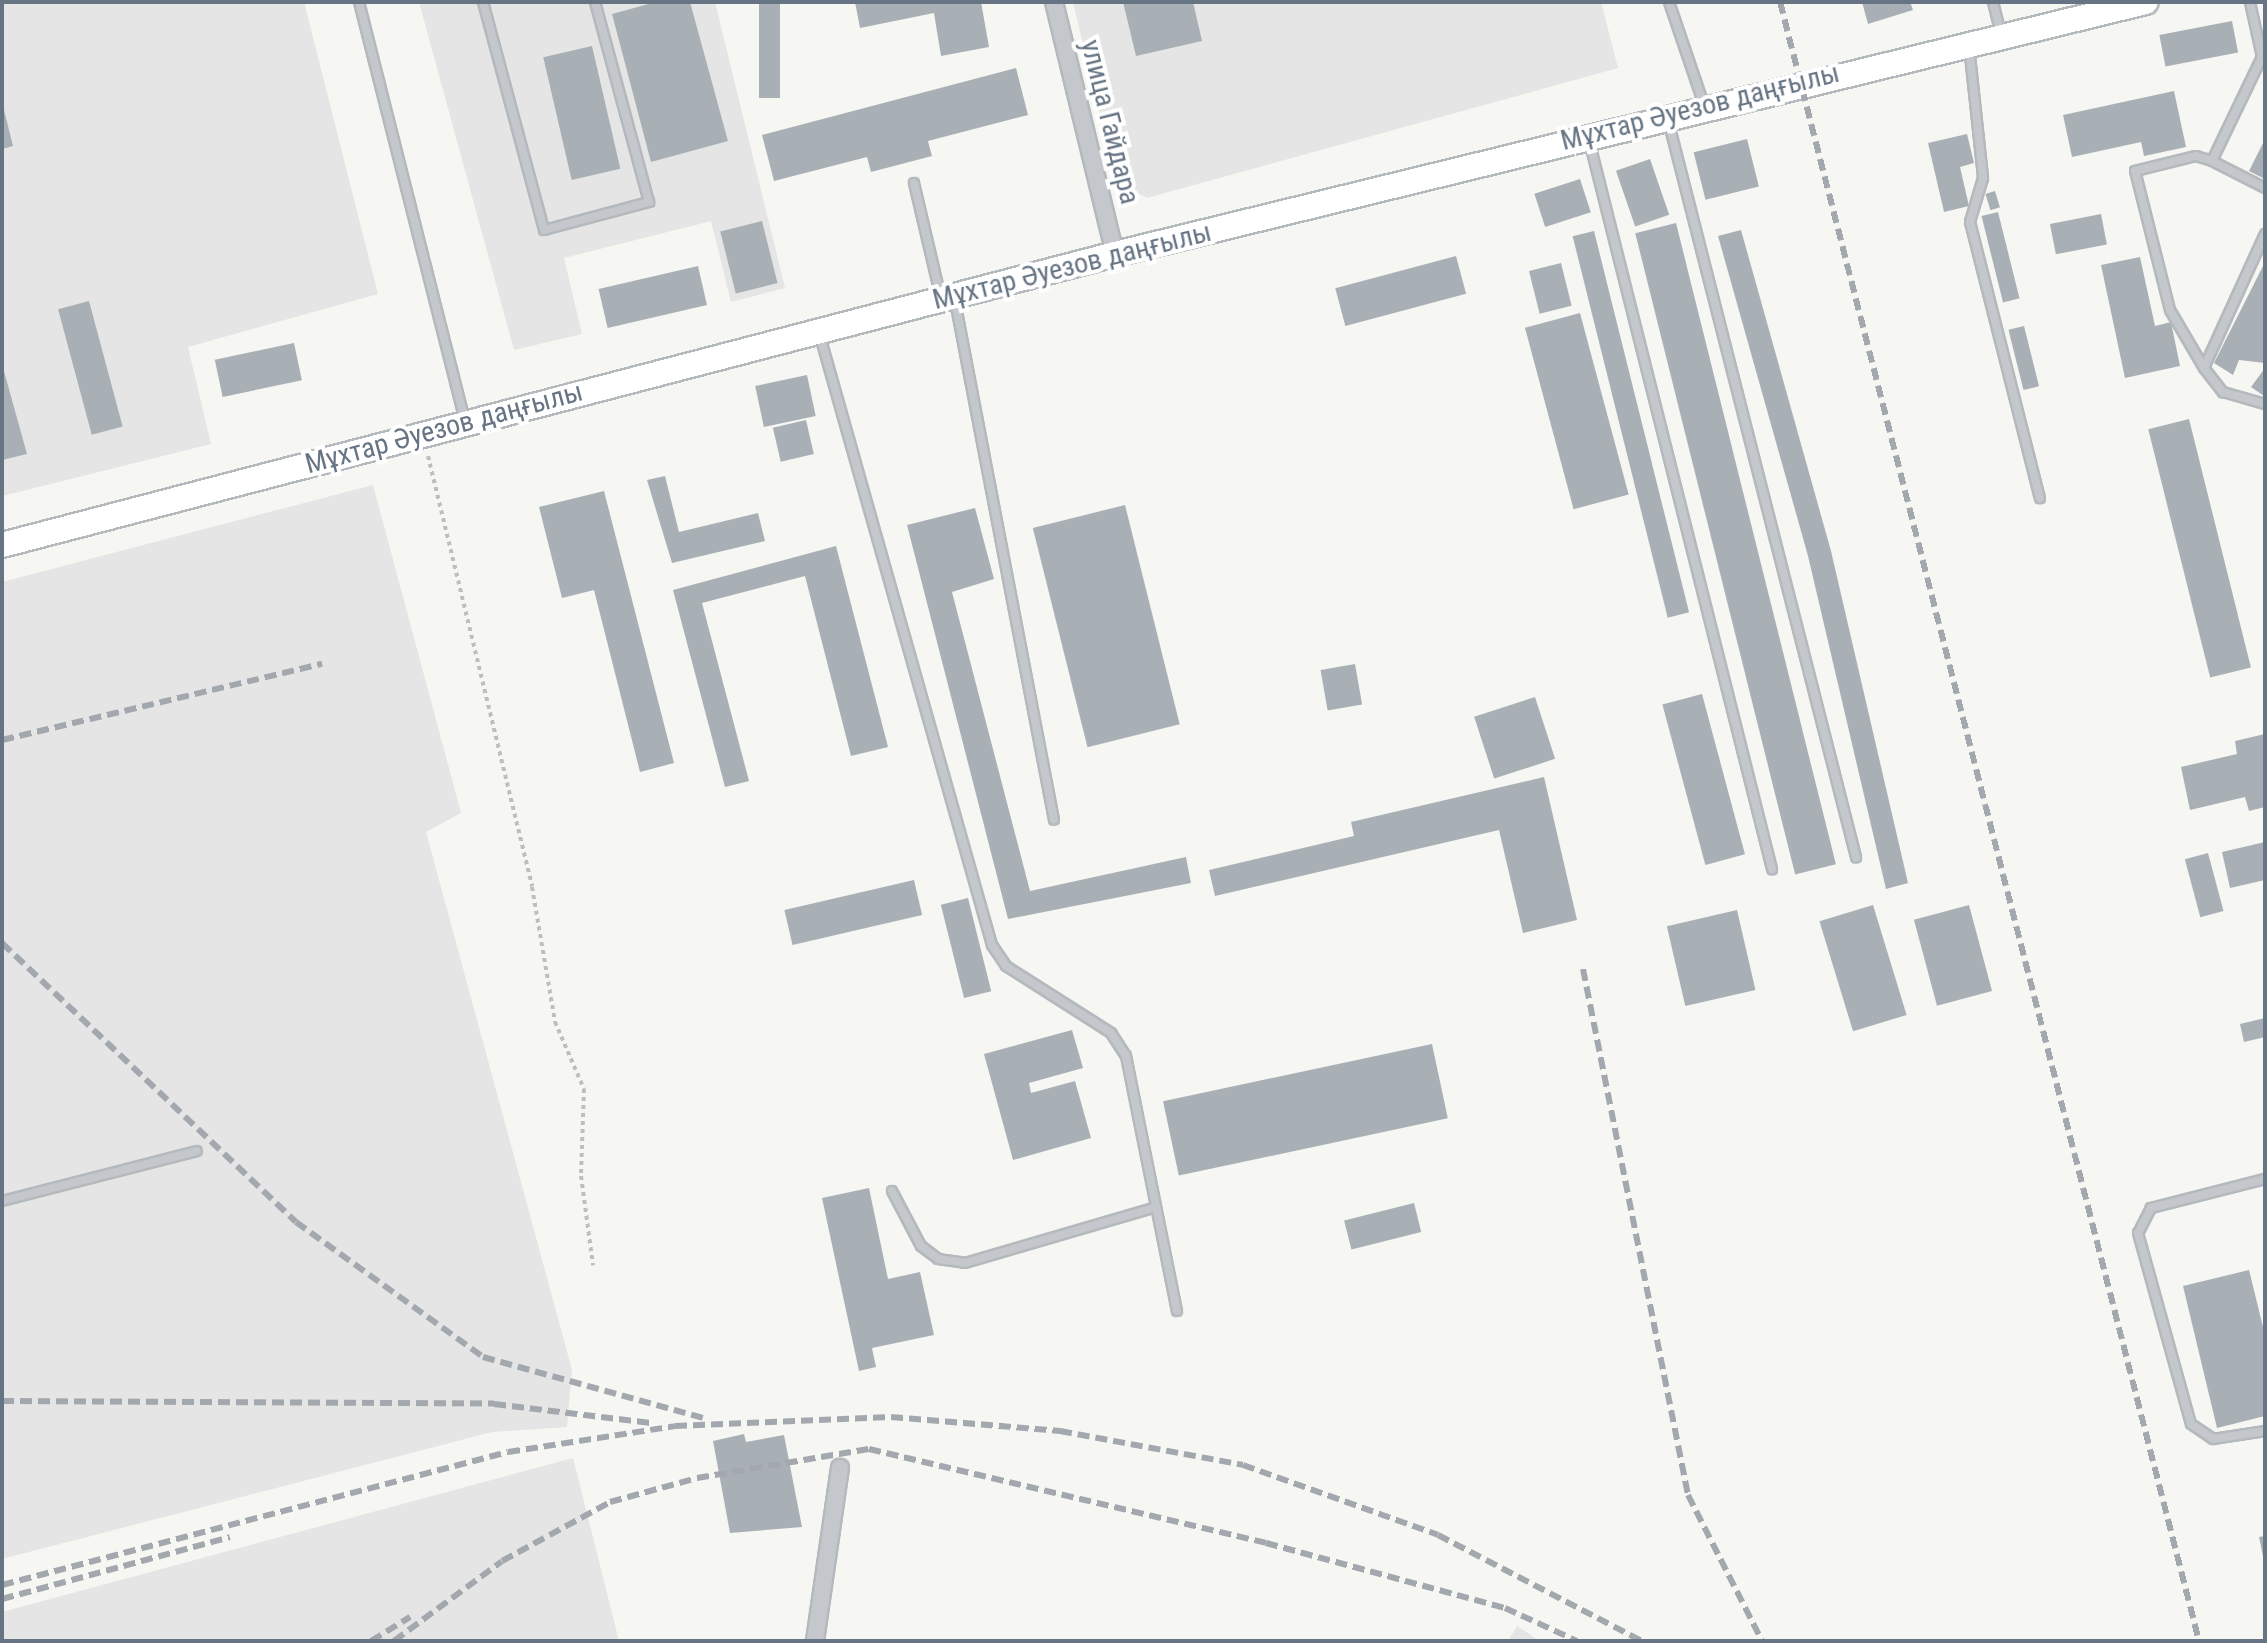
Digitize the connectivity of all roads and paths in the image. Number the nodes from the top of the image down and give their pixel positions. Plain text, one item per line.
1 (359, 2) edge
2 (483, 2) edge
3 (595, 2) edge
4 (1054, 2) edge
5 (1669, 2) edge
6 (1993, 2) edge
7 (2146, 2) edge
8 (2250, 2) edge
9 (2002, 34) junction
10 (1968, 42) junction
11 (2263, 58) edge
12 (1704, 106) junction
13 (1667, 115) junction
14 (1588, 135) junction
15 (2212, 161) junction
16 (914, 183) dead end
17 (2265, 188) edge
18 (2265, 234) edge
19 (1115, 254) junction
20 (948, 297) junction
21 (818, 331) junction
22 (2204, 368) junction
23 (2265, 404) edge
24 (466, 421) junction
25 (423, 434) junction
26 (2040, 498) dead end
27 (2, 545) edge
28 (1054, 820) dead end
29 (1856, 857) dead end
30 (1772, 869) dead end
31 (197, 1151) dead end
32 (2265, 1179) edge
33 (892, 1191) dead end
34 (2, 1201) edge
35 (1153, 1208) junction
36 (593, 1265) dead end
37 (1177, 1311) dead end
38 (2265, 1431) edge
39 (840, 1468) dead end
40 (815, 1641) edge

1 - 24 lane
2 - 3 lane
4 - 19 street, улица Гайдара
5 - 12 lane
6 - 9 lane
7 - 9 main road, Мұхтар Әуезов даңғылы
8 - 11 lane
9 - 10 main road, Мұхтар Әуезов даңғылы
10 - 12 main road, Мұхтар Әуезов даңғылы
10 - 26 lane
11 - 15 lane
12 - 13 main road, Мұхтар Әуезов даңғылы
13 - 14 main road, Мұхтар Әуезов даңғылы
13 - 29 lane
14 - 19 main road, Мұхтар Әуезов даңғылы
14 - 30 lane
15 - 17 lane
15 - 22 lane
16 - 20 lane
18 - 22 lane
19 - 20 main road, Мұхтар Әуезов даңғылы
20 - 21 main road, Мұхтар Әуезов даңғылы
20 - 28 lane
21 - 24 main road, Мұхтар Әуезов даңғылы
21 - 35 lane
22 - 23 lane
24 - 25 main road, Мұхтар Әуезов даңғылы
25 - 27 main road, Мұхтар Әуезов даңғылы
25 - 36 path
31 - 34 lane
32 - 38 lane
33 - 35 lane
35 - 37 lane
39 - 40 street

